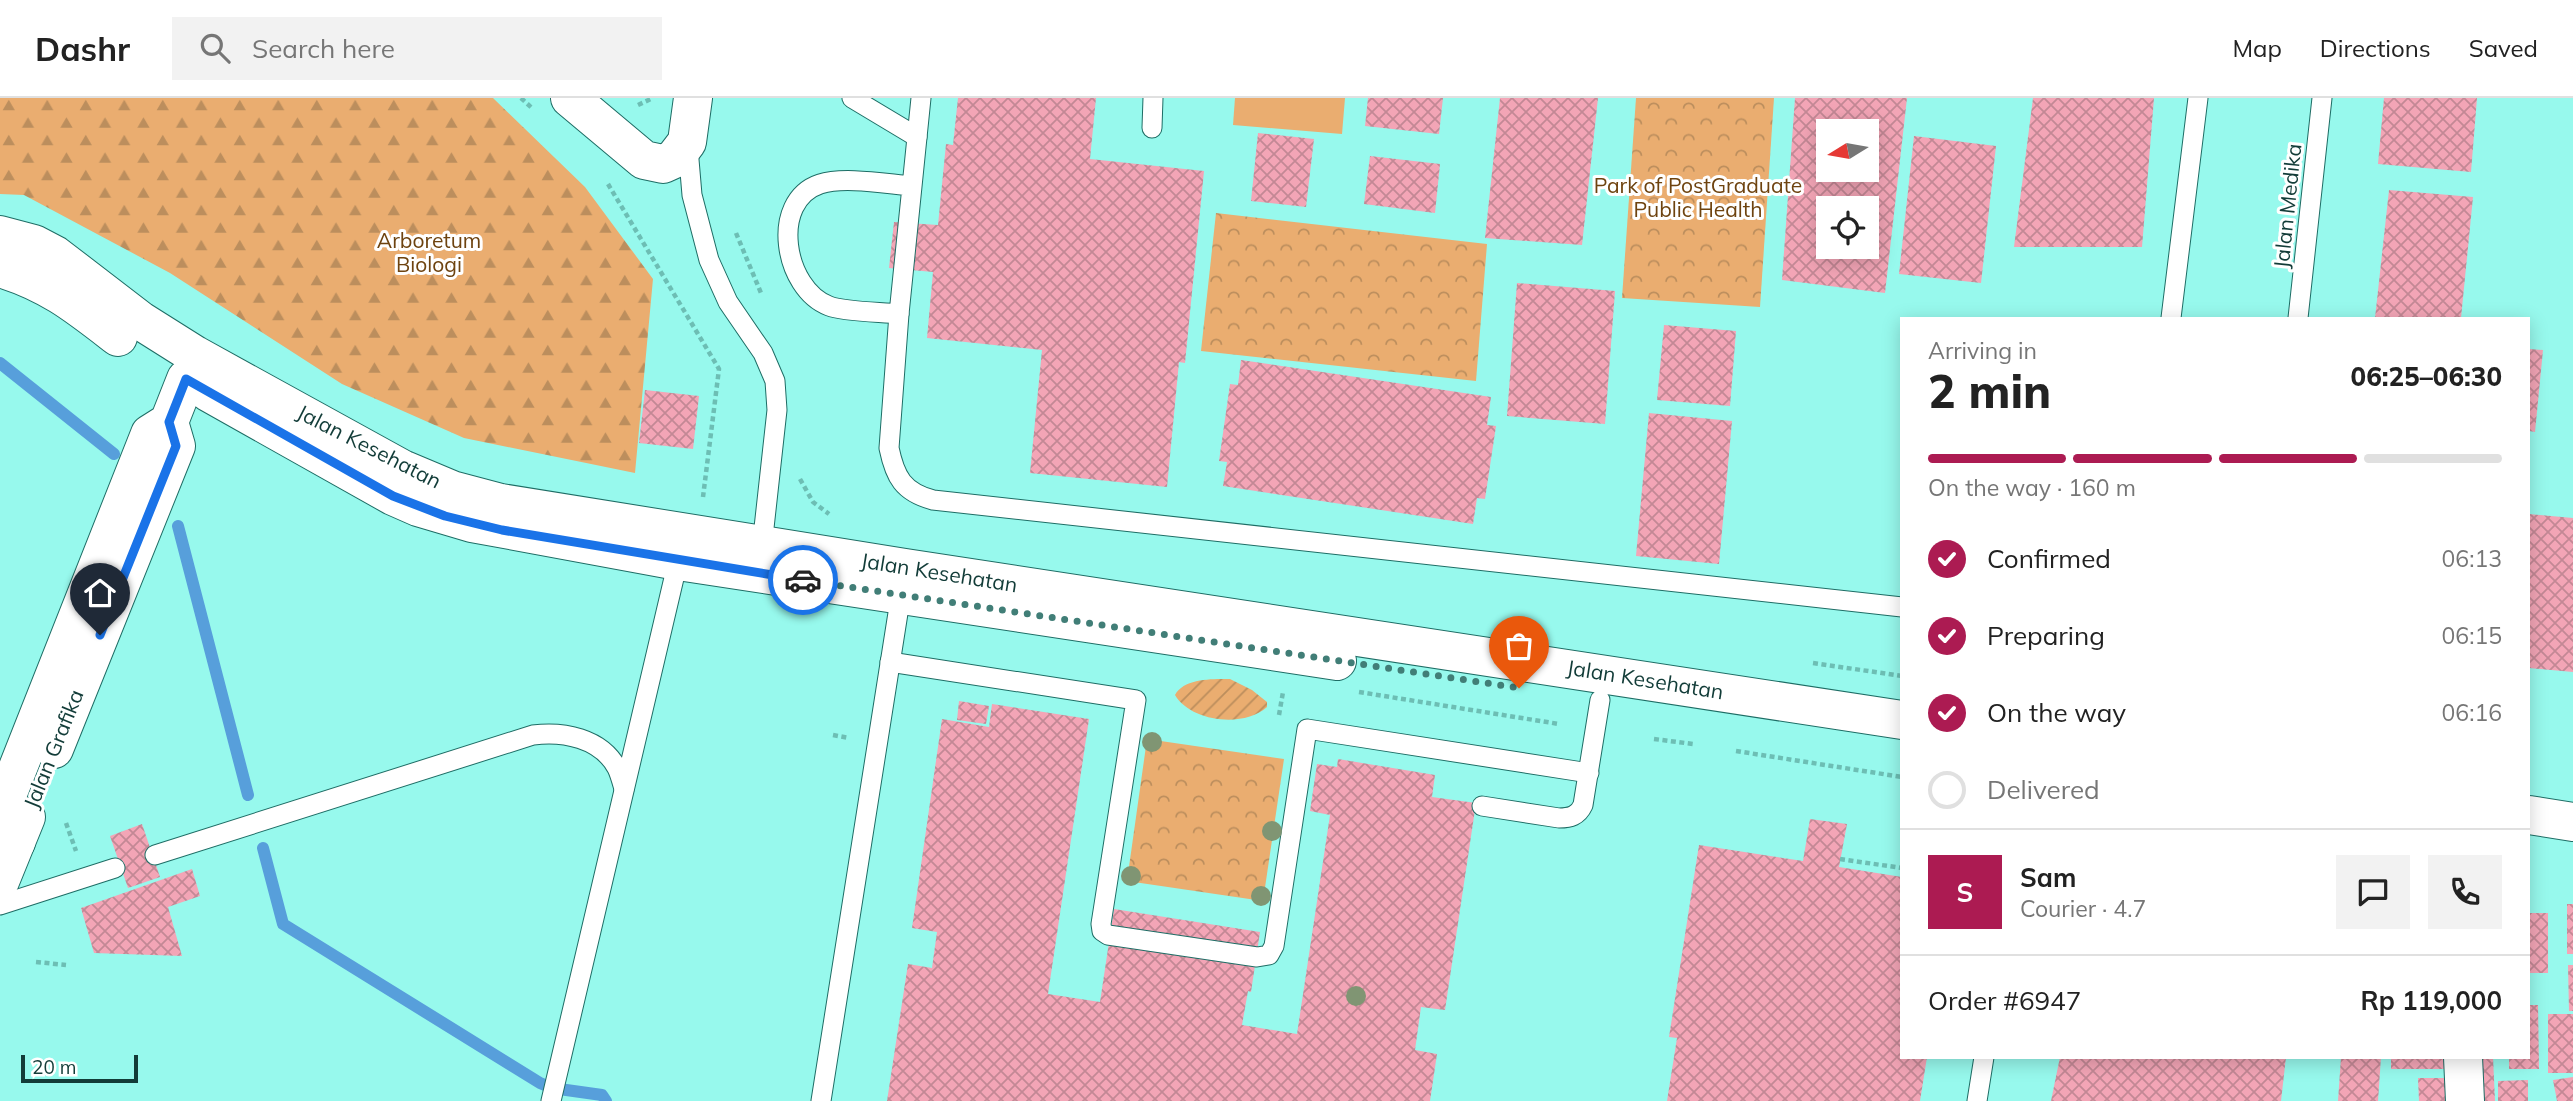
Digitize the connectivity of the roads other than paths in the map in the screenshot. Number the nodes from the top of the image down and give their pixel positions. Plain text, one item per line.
1 (852, 98) edge
2 (921, 98) edge
3 (1153, 98) edge
4 (2198, 98) edge
5 (2322, 98) edge
6 (555, 107) edge
7 (691, 115) edge
8 (1152, 128) dead end
9 (917, 137) junction
10 (912, 186) junction
11 (0, 235) edge
12 (0, 268) edge
13 (899, 314) junction
14 (2171, 317) edge
15 (2298, 317) edge
16 (190, 367) junction
17 (762, 546) junction
18 (688, 548) junction
19 (903, 581) junction
20 (1900, 607) edge
21 (890, 662) junction
22 (1602, 687) junction
23 (1900, 720) edge
24 (1900, 745) edge
25 (1589, 773) junction
26 (625, 790) junction
27 (1482, 806) dead end
28 (2530, 815) edge
29 (2573, 822) edge
30 (2530, 840) edge
31 (2573, 847) edge
32 (155, 855) dead end
33 (115, 868) dead end
34 (0, 881) edge
35 (0, 905) edge
36 (1984, 1059) edge
37 (2463, 1059) edge
38 (551, 1101) edge
39 (821, 1101) edge
40 (1977, 1101) edge
41 (2465, 1101) edge

1 - 9 lane
2 - 9 lane
3 - 8 lane
4 - 14 lane
5 - 15 lane, Jalan Medika
6 - 7 street
7 - 17 lane
9 - 10 lane
10 - 13 lane
10 - 13 lane
11 - 16 street, Jalan Kesehatan
12 - 16 street, Jalan Kesehatan
13 - 20 lane
16 - 18 street, Jalan Kesehatan
16 - 34 street, Jalan Grafika
17 - 18 street, Jalan Kesehatan
17 - 19 street, Jalan Kesehatan
18 - 19 street, Jalan Kesehatan
18 - 26 lane
19 - 21 lane
19 - 22 street, Jalan Kesehatan
21 - 25 lane
21 - 39 lane
22 - 23 street, Jalan Kesehatan
22 - 24 street, Jalan Kesehatan
22 - 25 lane
25 - 27 lane
26 - 32 lane
26 - 38 lane
28 - 29 street
30 - 31 street
33 - 35 lane
36 - 40 lane
37 - 41 street

